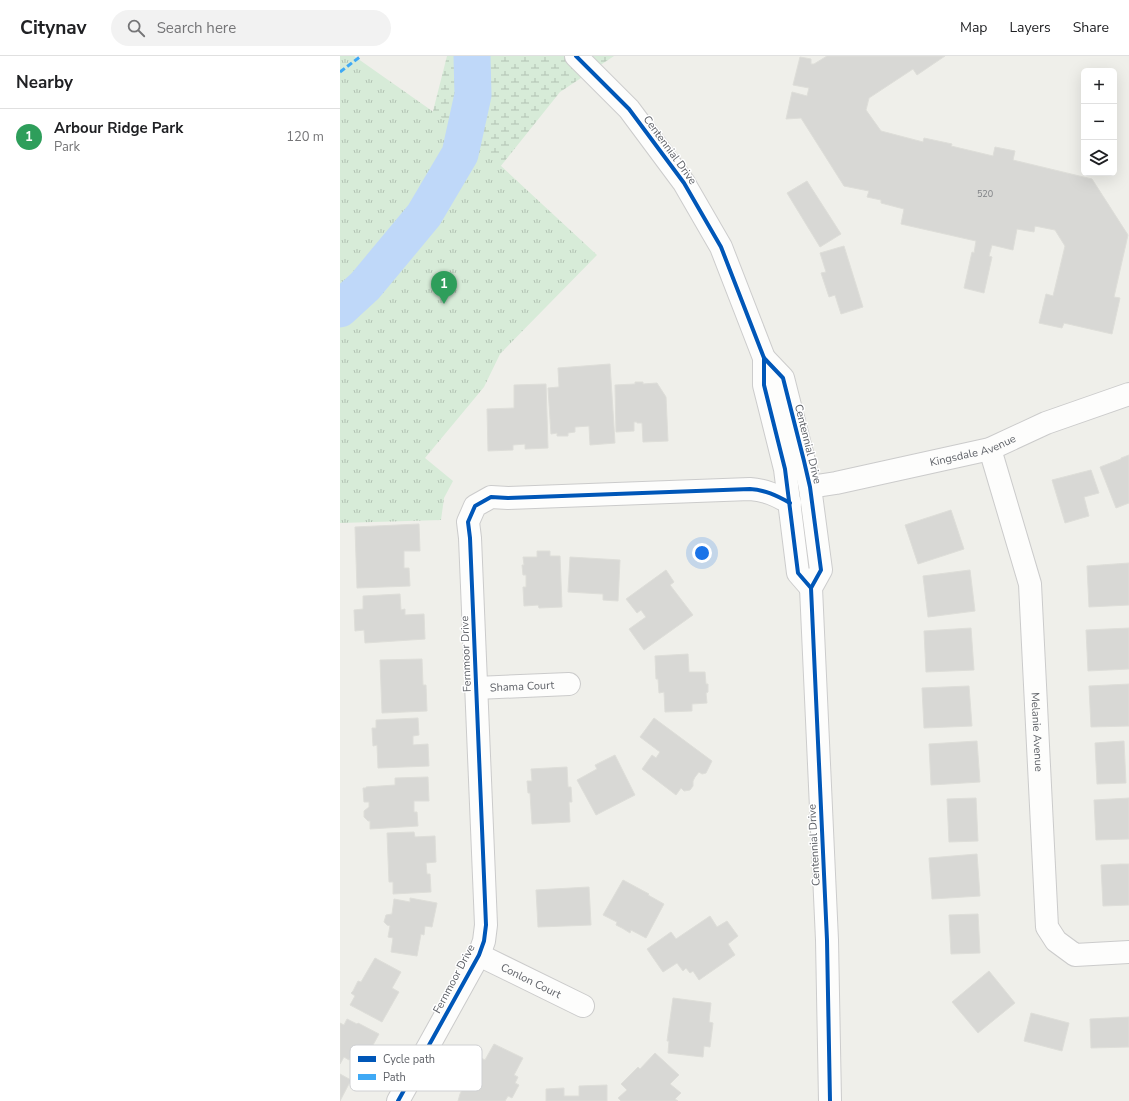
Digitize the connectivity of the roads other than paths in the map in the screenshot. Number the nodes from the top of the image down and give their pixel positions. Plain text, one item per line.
1 (576, 56) edge
2 (764, 358) junction
3 (1129, 394) edge
4 (990, 448) junction
5 (810, 487) junction
6 (790, 503) junction
7 (811, 588) junction
8 (568, 684) dead end
9 (476, 688) junction
10 (1129, 952) edge
11 (479, 955) junction
12 (583, 1006) dead end
13 (429, 1045) edge
14 (404, 1091) edge
15 (398, 1101) edge
16 (830, 1101) edge

1 - 2 street, Centennial Drive
2 - 5 street, Centennial Drive
2 - 6 street, Centennial Drive
3 - 4 street, Kingsdale Avenue
4 - 5 street, Kingsdale Avenue
4 - 10 street, Melanie Avenue
5 - 7 street, Centennial Drive
6 - 7 street, Centennial Drive
6 - 9 street, Fernmoor Drive
7 - 16 street, Centennial Drive
8 - 9 street, Shama Court
9 - 11 street, Fernmoor Drive
11 - 12 street, Conlon Court
11 - 13 street, Fernmoor Drive
14 - 15 street, Fernmoor Drive

